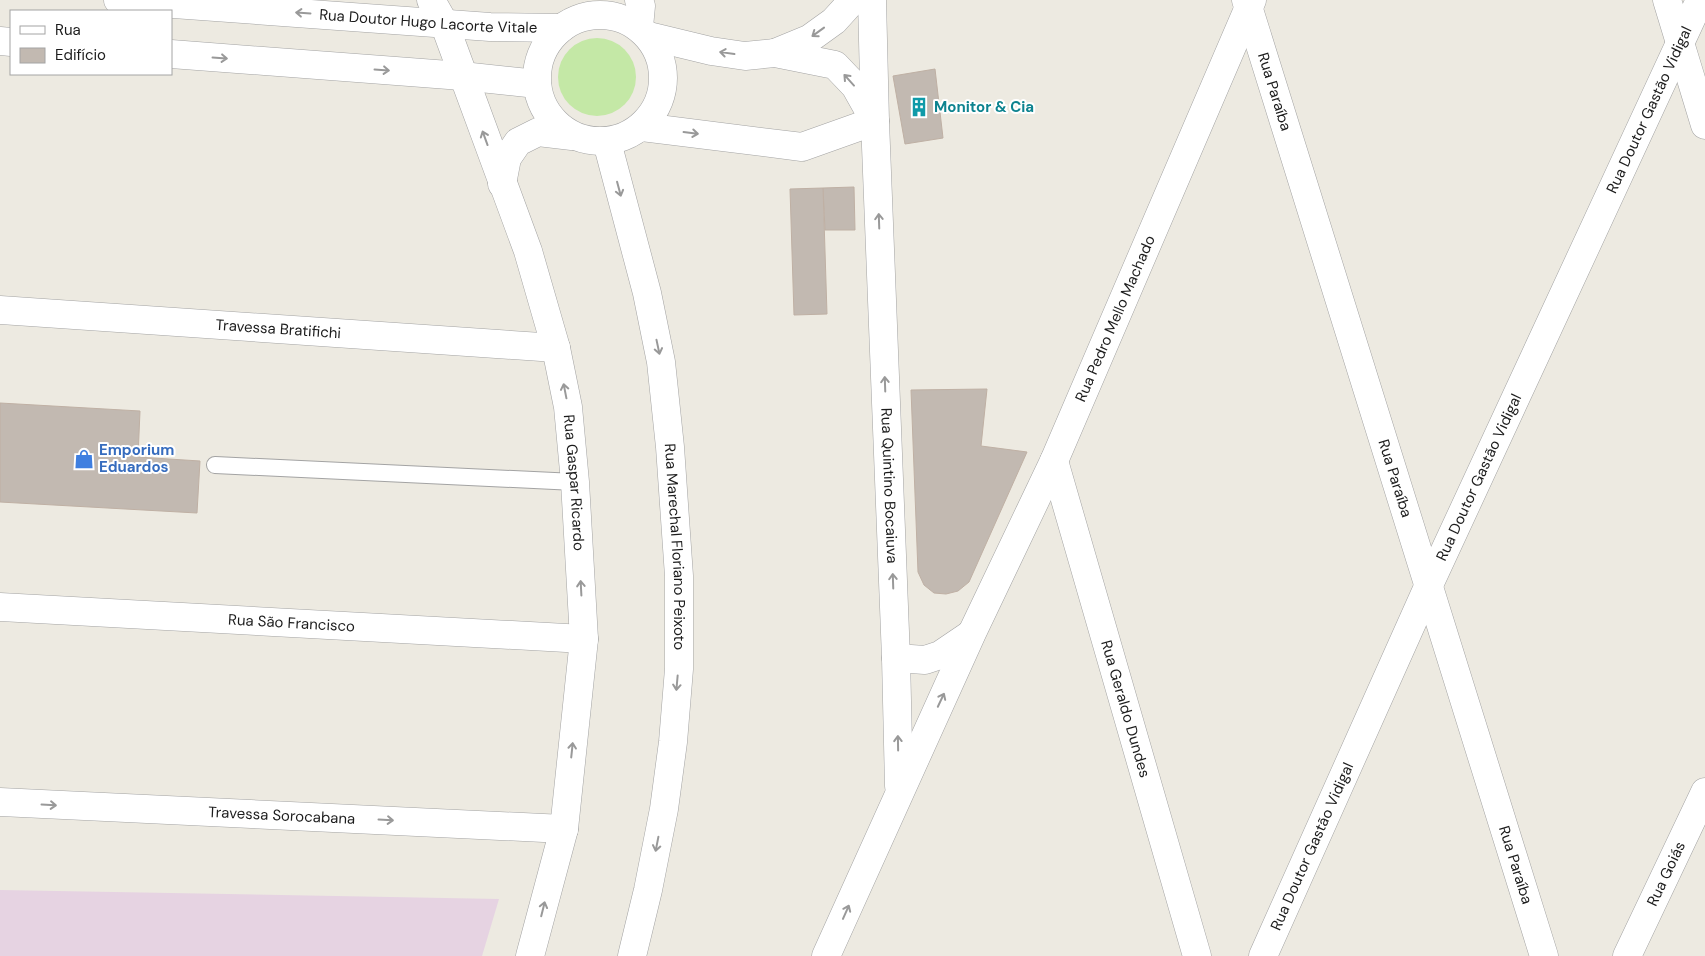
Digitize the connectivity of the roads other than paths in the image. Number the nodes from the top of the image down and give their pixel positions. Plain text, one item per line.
1 (118, 0) edge
2 (430, 0) edge
3 (639, 0) edge
4 (852, 0) edge
5 (872, 0) edge
6 (1667, 0) edge
7 (1700, 0) edge
8 (1249, 2) edge
9 (568, 17) edge
10 (444, 23) junction
11 (644, 32) junction
12 (1681, 43) junction
13 (775, 53) junction
14 (172, 54) edge
15 (462, 76) junction
16 (536, 84) junction
17 (875, 121) junction
18 (1705, 125) edge
19 (642, 127) junction
20 (572, 136) junction
21 (607, 142) junction
22 (502, 184) junction
23 (0, 310) edge
24 (556, 348) junction
25 (1054, 461) junction
26 (215, 465) dead end
27 (575, 482) junction
28 (1428, 587) junction
29 (0, 607) edge
30 (972, 633) junction
31 (584, 639) junction
32 (896, 658) junction
33 (899, 792) junction
34 (1705, 792) edge
35 (0, 802) edge
36 (564, 828) junction
37 (530, 956) edge
38 (632, 956) edge
39 (826, 956) edge
40 (1197, 956) edge
41 (1263, 956) edge
42 (1544, 956) edge
43 (1627, 956) edge

10 -> 1 street, Rua Doutor Hugo Lacorte Vitale
2 - 10 street, Rua Gaspar Ricardo
3 - 11 street
4 -> 13 street
5 - 17 street, Rua Quintino Bocaiuva
6 - 12 street
7 - 12 street, Rua Doutor Gastão Vidigal
8 - 25 street, Rua Pedro Mello Machado
8 - 28 street, Rua Paraíba
9 - 10 street, Rua Doutor Hugo Lacorte Vitale
9 - 11 street
9 - 16 street
10 - 15 street, Rua Gaspar Ricardo
13 -> 11 street
11 - 19 street
12 - 18 street
12 - 28 street, Rua Doutor Gastão Vidigal
17 -> 13 street
14 -> 15 street
15 - 16 street
22 -> 15 street, Rua Gaspar Ricardo
16 - 20 street
19 -> 17 street
32 -> 17 street, Rua Quintino Bocaiuva
19 - 21 street
20 - 21 street
20 - 22 street
21 -> 38 street, Rua Marechal Floriano Peixoto
22 - 24 street, Rua Gaspar Ricardo
23 - 24 street, Travessa Bratifichi
27 -> 24 street, Rua Gaspar Ricardo
25 - 30 street, Rua Pedro Mello Machado
25 - 40 street, Rua Geraldo Dundes
26 - 27 lane
31 -> 27 street, Rua Gaspar Ricardo
28 - 41 street, Rua Doutor Gastão Vidigal
28 - 42 street, Rua Paraíba
29 - 31 street, Rua São Francisco
30 - 32 street
33 -> 30 street, Rua Pedro Mello Machado
36 -> 31 street, Rua Gaspar Ricardo
33 -> 32 street, Rua Quintino Bocaiuva
39 -> 33 street, Rua Quintino Bocaiuva
34 - 43 street, Rua Goiás
35 -> 36 street, Travessa Sorocabana
37 -> 36 street, Rua Gaspar Ricardo

